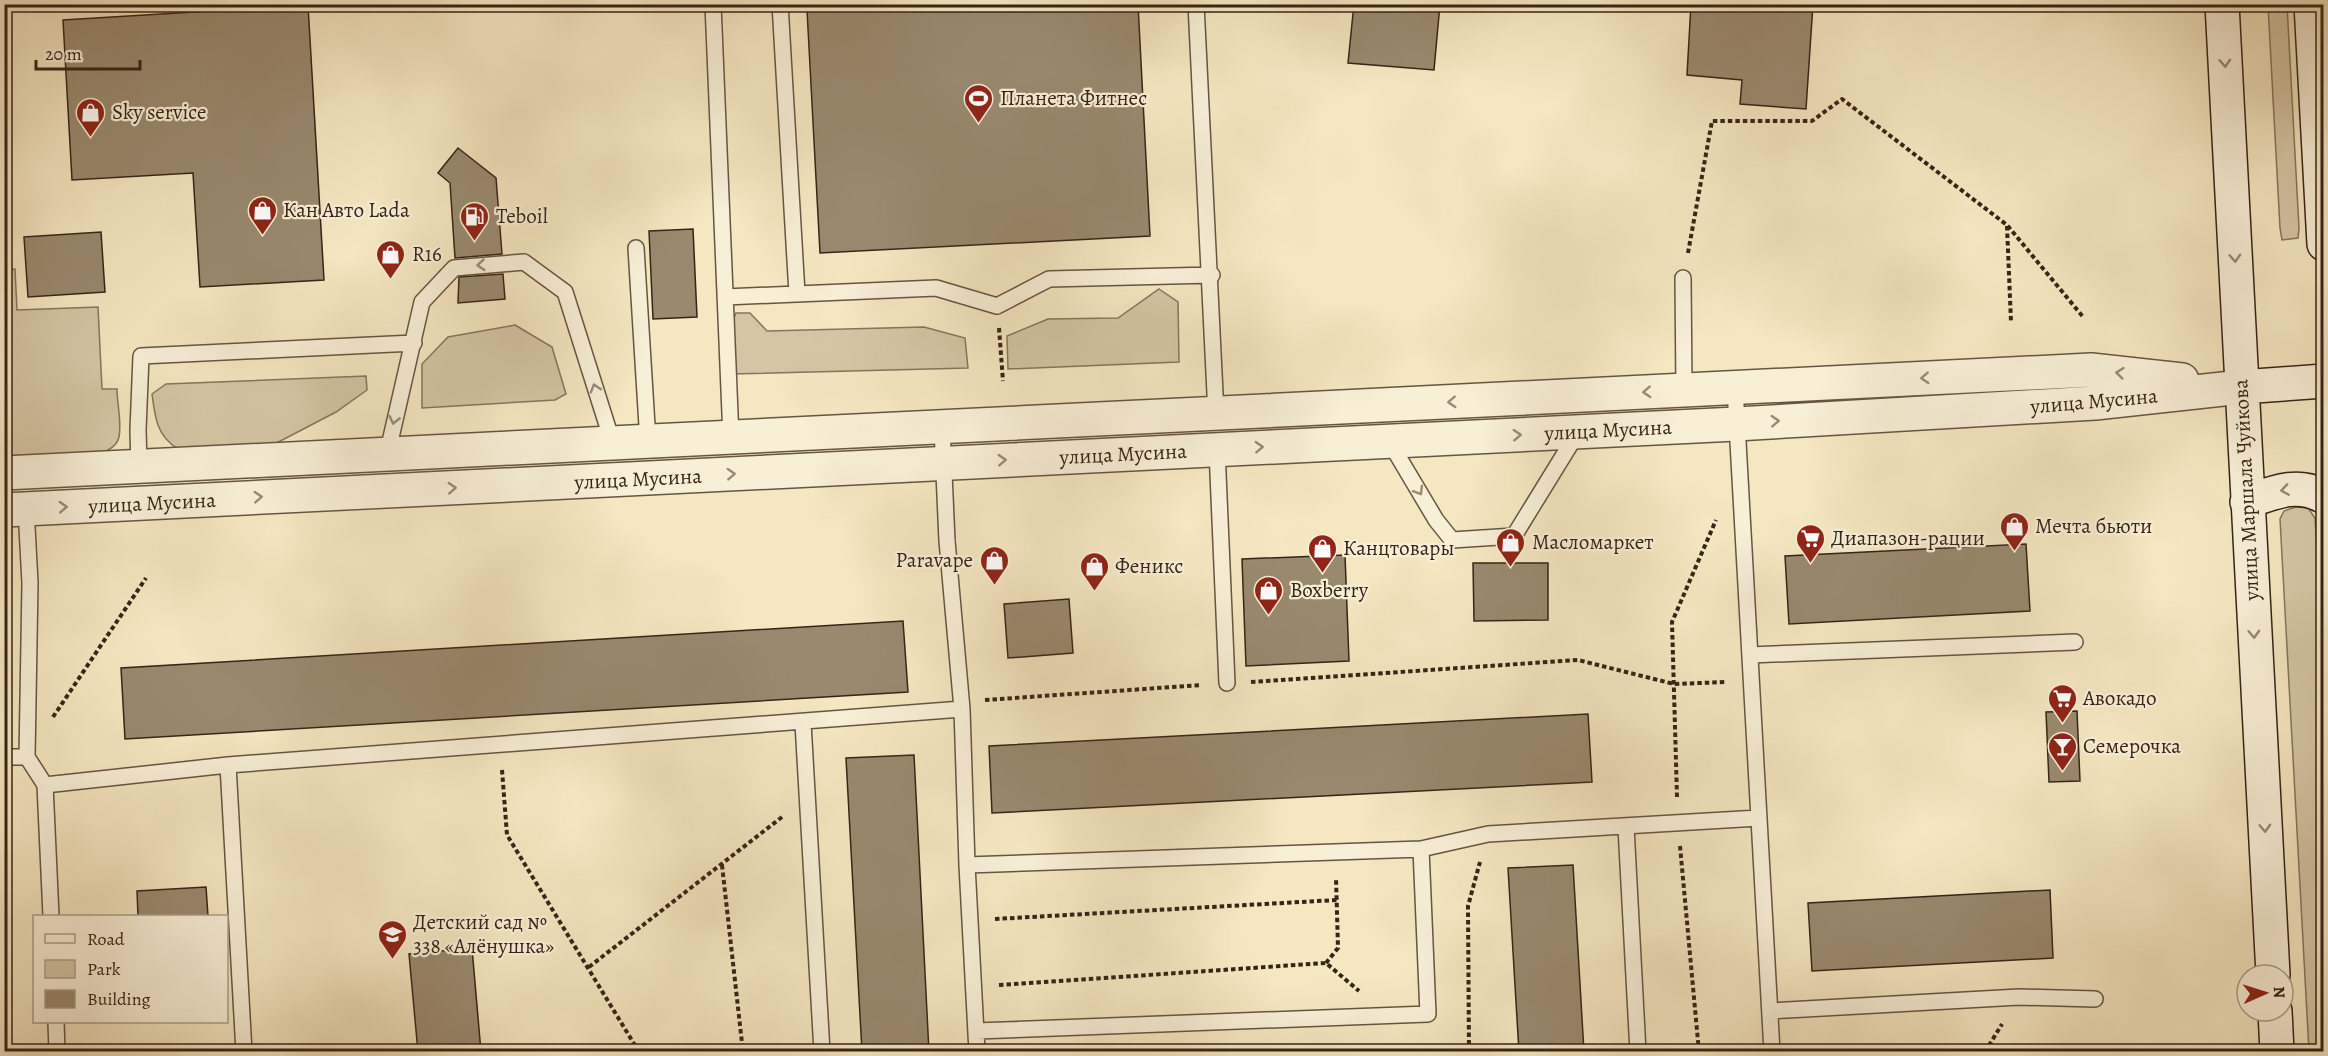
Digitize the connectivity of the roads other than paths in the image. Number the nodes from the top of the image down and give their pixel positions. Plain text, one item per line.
1 (713, 4) edge
2 (780, 4) edge
3 (1196, 4) edge
4 (2222, 4) edge
5 (2311, 4) edge
6 (2324, 244) edge
7 (636, 248) dead end
8 (1212, 275) junction
9 (1683, 278) road end
10 (796, 294) junction
11 (725, 297) junction
12 (414, 343) junction
13 (2324, 381) edge
14 (2241, 387) junction
15 (1735, 388) junction
16 (1684, 390) junction
17 (1216, 414) junction
18 (1736, 424) junction
19 (942, 428) junction
20 (1578, 432) junction
21 (731, 438) junction
22 (1389, 441) junction
23 (648, 442) junction
24 (613, 444) junction
25 (1217, 450) junction
26 (387, 455) junction
27 (943, 463) junction
28 (139, 467) junction
29 (4, 473) edge
30 (2324, 497) edge
31 (2247, 502) junction
32 (15, 510) edge
33 (2075, 642) dead end
34 (1750, 655) junction
35 (1227, 683) road end
36 (962, 709) junction
37 (803, 723) junction
38 (27, 757) junction
39 (4, 758) edge
40 (228, 765) junction
41 (45, 785) junction
42 (1759, 818) junction
43 (1626, 827) junction
44 (1421, 849) junction
45 (967, 866) junction
46 (51, 915) edge
47 (2272, 963) edge
48 (2095, 999) dead end
49 (1770, 1011) junction
50 (56, 1023) edge
51 (2276, 1023) edge
52 (976, 1031) junction
53 (57, 1052) edge
54 (244, 1052) edge
55 (822, 1052) edge
56 (977, 1052) edge
57 (1638, 1052) edge
58 (1772, 1052) edge
59 (2277, 1052) edge

1 - 11 lane
2 - 10 lane
3 - 8 lane
4 -> 14 street, улица Маршала Чуйкова
5 - 6 street
7 - 23 lane
8 - 10 lane
8 - 17 lane
9 - 16 lane
10 - 11 lane
11 - 21 lane
24 -> 12 lane
12 -> 26 lane
12 - 28 lane
13 - 14 street, улица Мусина
14 -> 15 street, улица Мусина
18 -> 14 street, улица Мусина
14 - 31 street, улица Маршала Чуйкова
15 - 16 street, улица Мусина
15 - 18 lane
16 -> 17 street, улица Мусина
17 - 19 street, улица Мусина
18 - 20 street, улица Мусина
18 - 34 lane
19 - 21 street, улица Мусина
19 - 27 lane
22 -> 20 street, улица Мусина
22 -> 20 lane
21 - 23 street, улица Мусина
25 -> 22 street, улица Мусина
23 - 24 street, улица Мусина
24 - 26 street, улица Мусина
27 -> 25 street, улица Мусина
25 - 35 lane
26 - 28 street, улица Мусина
32 -> 27 street, улица Мусина
27 - 36 lane
28 - 29 street, улица Мусина
30 -> 31 street
31 -> 47 street, улица Маршала Чуйкова
32 - 38 lane
33 - 34 lane
34 - 42 lane
36 - 37 lane
36 - 45 lane
37 - 40 lane
37 - 55 lane
38 - 39 lane
38 - 41 lane
40 - 41 lane
40 - 54 lane
41 - 46 lane
42 - 43 lane
42 - 49 lane
43 - 44 lane
43 - 57 lane
44 - 45 lane
44 - 52 lane
45 - 52 lane
48 - 49 lane
49 - 58 lane
50 - 53 lane
51 - 59 street
52 - 56 lane

